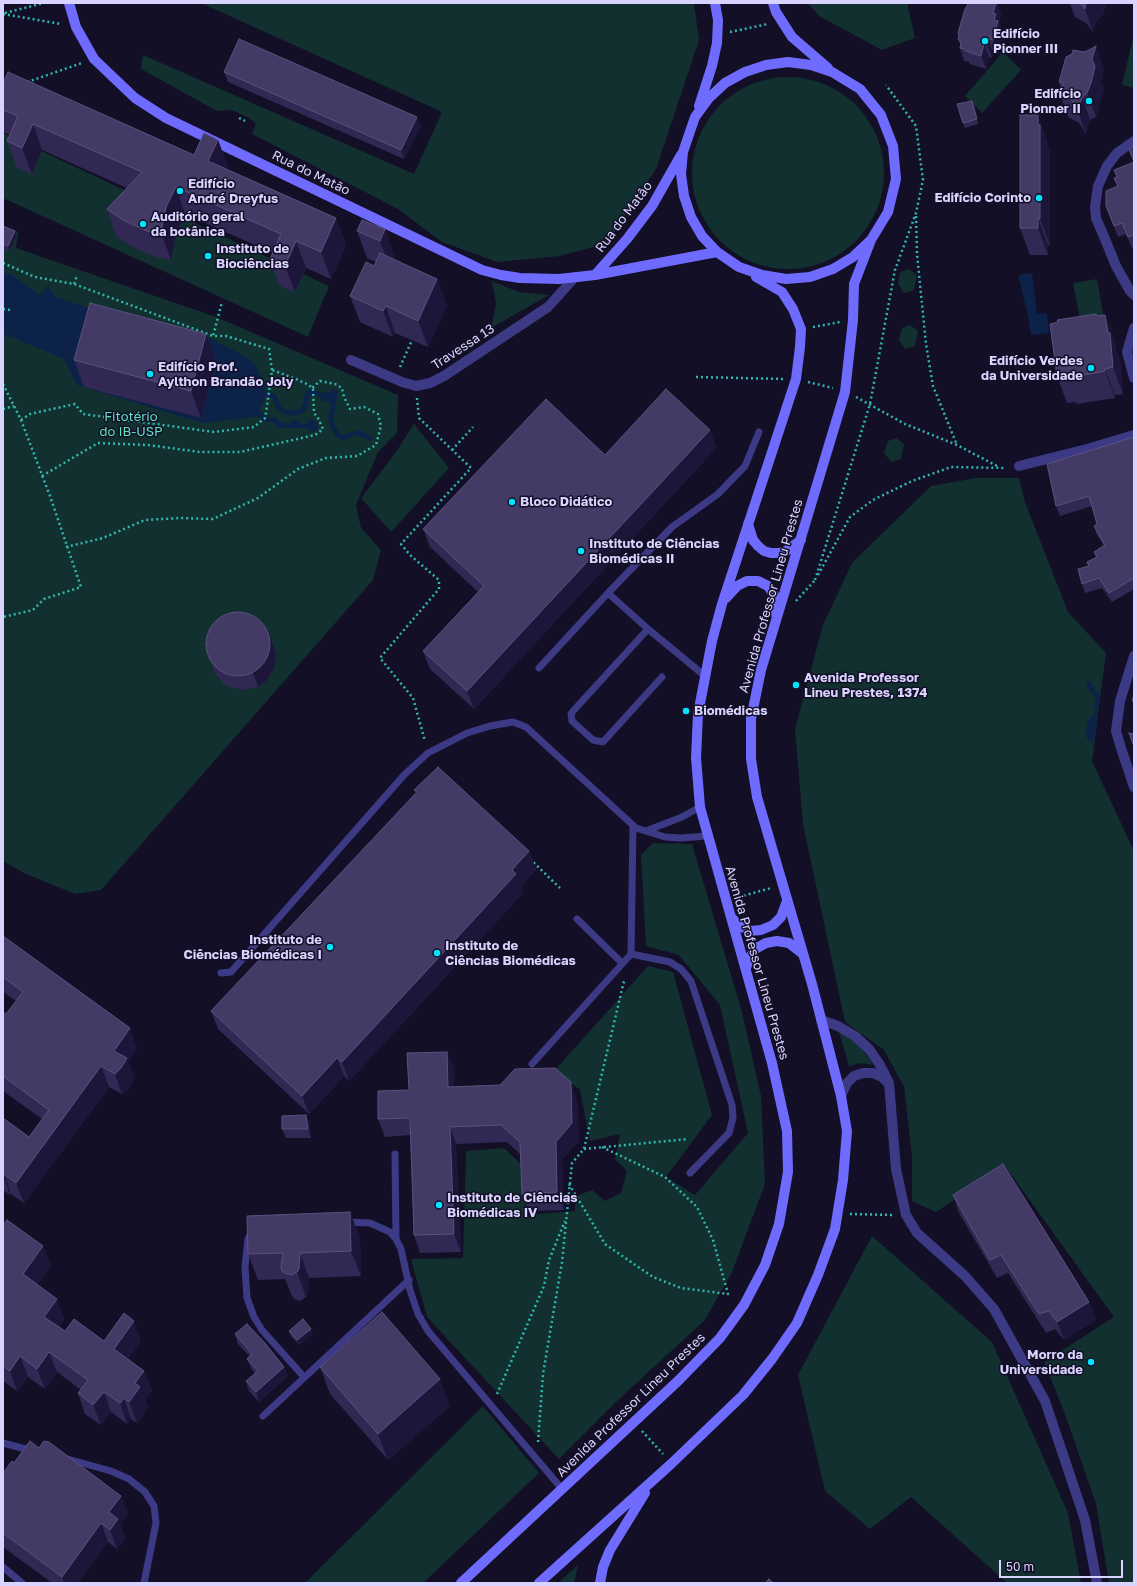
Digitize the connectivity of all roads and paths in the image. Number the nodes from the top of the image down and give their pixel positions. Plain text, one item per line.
1 (44, 3) edge
2 (69, 3) edge
3 (715, 3) edge
4 (773, 3) edge
5 (4, 14) edge
6 (782, 22) junction
7 (76, 27) junction
8 (717, 35) junction
9 (94, 59) junction
10 (832, 72) junction
11 (24, 82) edge
12 (886, 85) dead end
13 (695, 117) junction
14 (239, 118) dead end
15 (245, 121) dead end
16 (1134, 141) edge
17 (683, 152) junction
18 (916, 213) junction
19 (871, 240) junction
20 (717, 252) junction
21 (3, 264) edge
22 (739, 267) junction
23 (77, 275) dead end
24 (595, 275) junction
25 (575, 277) junction
26 (74, 284) junction
27 (1134, 295) edge
28 (222, 302) dead end
29 (3, 309) edge
30 (10, 310) dead end
31 (853, 320) junction
32 (1134, 328) edge
33 (801, 329) junction
34 (213, 336) junction
35 (412, 340) edge
36 (351, 360) dead end
37 (272, 370) junction
38 (696, 378) dead end
39 (1134, 378) edge
40 (395, 379) junction
41 (796, 379) junction
42 (3, 384) edge
43 (416, 386) junction
44 (312, 388) junction
45 (845, 392) junction
46 (870, 404) junction
47 (14, 406) junction
48 (3, 409) edge
49 (20, 420) junction
50 (473, 427) dead end
51 (759, 432) dead end
52 (1134, 435) edge
53 (957, 446) junction
54 (452, 450) junction
55 (1019, 466) joint
56 (999, 467) junction
57 (42, 476) junction
58 (748, 524) junction
59 (800, 540) junction
60 (66, 547) junction
61 (815, 580) junction
62 (608, 593) junction
63 (795, 602) dead end
64 (722, 604) junction
65 (3, 616) edge
66 (774, 625) junction
67 (648, 630) junction
68 (1134, 656) edge
69 (539, 668) dead end
70 (705, 676) junction
71 (662, 677) dead end
72 (428, 753) junction
73 (1134, 787) edge
74 (700, 807) junction
75 (633, 826) junction
76 (646, 831) junction
77 (707, 836) junction
78 (524, 854) edge
79 (782, 884) junction
80 (560, 888) dead end
81 (727, 900) junction
82 (788, 902) junction
83 (732, 918) junction
84 (577, 919) dead end
85 (630, 954) junction
86 (803, 954) junction
87 (622, 963) junction
88 (746, 968) junction
89 (221, 973) dead end
90 (624, 980) dead end
91 (821, 1020) junction
92 (532, 1064) dead end
93 (889, 1083) junction
94 (841, 1096) junction
95 (688, 1139) dead end
96 (602, 1147) junction
97 (584, 1149) junction
98 (395, 1154) dead end
99 (690, 1173) dead end
100 (569, 1183) junction
101 (838, 1214) junction
102 (906, 1215) junction
103 (566, 1218) junction
104 (340, 1222) edge
105 (259, 1224) edge
106 (396, 1239) junction
107 (408, 1280) junction
108 (304, 1377) junction
109 (492, 1406) junction
110 (263, 1416) dead end
111 (634, 1422) junction
112 (3, 1443) edge
113 (41, 1452) edge
114 (56, 1456) edge
115 (537, 1459) junction
116 (671, 1464) junction
117 (650, 1484) junction
118 (562, 1489) junction
119 (3, 1567) edge
120 (22, 1583) edge
121 (144, 1583) edge
122 (461, 1583) edge
123 (538, 1583) edge
124 (600, 1583) edge
125 (1098, 1583) edge

1 - 5 path
2 - 7 main road, Rua do Matão
3 - 8 main road
4 - 6 main road
5 - 7 path
6 - 8 path
6 - 10 main road
7 - 9 main road, Rua do Matão
8 - 13 main road
9 - 11 path
9 - 25 main road, Rua do Matão
10 - 13 main road
10 - 19 main road
12 - 18 path
13 - 17 main road
14 - 15 path
16 - 27 street
17 - 20 main road
17 - 24 main road, Rua do Matão
18 - 46 path
18 - 53 path
19 - 22 main road
19 - 31 main road, Avenida Professor Lineu Prestes
20 - 22 main road
20 - 24 main road, Rua do Matão
21 - 26 path
22 - 33 main road, Avenida Professor Lineu Prestes
23 - 26 path
24 - 25 main road, Rua do Matão
25 - 43 street, Travessa 13
26 - 34 path
28 - 34 path
29 - 30 path
31 - 33 path
31 - 45 main road, Avenida Professor Lineu Prestes
32 - 39 street
33 - 41 main road, Avenida Professor Lineu Prestes
34 - 37 path
35 - 40 path
36 - 40 street
37 - 44 path
37 - 49 path
38 - 41 path
40 - 43 street
41 - 45 path
41 - 58 main road, Avenida Professor Lineu Prestes
42 - 47 path
43 - 54 path
44 - 57 path
44 - 60 path
45 - 46 path
45 - 59 main road, Avenida Professor Lineu Prestes
46 - 53 path
46 - 61 path
47 - 48 path
47 - 49 path
49 - 57 path
50 - 54 path
51 - 62 lane
52 - 55 street
53 - 56 path
54 - 72 path
55 - 56 path
56 - 61 path
57 - 60 path
58 - 59 main road
58 - 64 main road, Avenida Professor Lineu Prestes
59 - 66 main road, Avenida Professor Lineu Prestes
60 - 65 path
61 - 63 path
62 - 67 lane
62 - 69 lane
64 - 66 main road
64 - 70 main road, Avenida Professor Lineu Prestes
66 - 79 main road, Avenida Professor Lineu Prestes
67 - 70 lane
67 - 71 lane
68 - 73 street
70 - 74 main road, Avenida Professor Lineu Prestes
72 - 75 lane
72 - 89 lane
74 - 76 lane
74 - 77 main road, Avenida Professor Lineu Prestes
75 - 76 lane
75 - 85 lane
76 - 77 lane
77 - 81 main road, Avenida Professor Lineu Prestes
78 - 80 path
79 - 81 path
79 - 82 main road, Avenida Professor Lineu Prestes
81 - 83 main road, Avenida Professor Lineu Prestes
82 - 83 main road
82 - 86 main road, Avenida Professor Lineu Prestes
83 - 88 main road, Avenida Professor Lineu Prestes
84 - 87 lane
85 - 87 lane
85 - 99 lane
86 - 88 main road
86 - 91 main road, Avenida Professor Lineu Prestes
87 - 92 lane
88 - 111 main road, Avenida Professor Lineu Prestes
90 - 97 path
91 - 93 street
91 - 94 main road, Avenida Professor Lineu Prestes
93 - 94 street
93 - 102 street
94 - 101 main road, Avenida Professor Lineu Prestes
95 - 96 path
96 - 97 path
96 - 100 path
97 - 100 path
98 - 106 lane
100 - 103 path
101 - 102 path
101 - 116 main road, Avenida Professor Lineu Prestes
102 - 125 street
103 - 109 path
103 - 115 path
104 - 106 lane
105 - 108 lane
106 - 107 lane
107 - 108 lane
107 - 109 lane
108 - 110 lane
109 - 115 lane
111 - 116 path
111 - 118 main road, Avenida Professor Lineu Prestes
112 - 113 lane
114 - 121 lane
115 - 118 lane
116 - 117 main road, Avenida Professor Lineu Prestes
117 - 123 main road, Avenida Professor Lineu Prestes
117 - 124 main road
118 - 122 main road, Avenida Professor Lineu Prestes
119 - 120 lane

